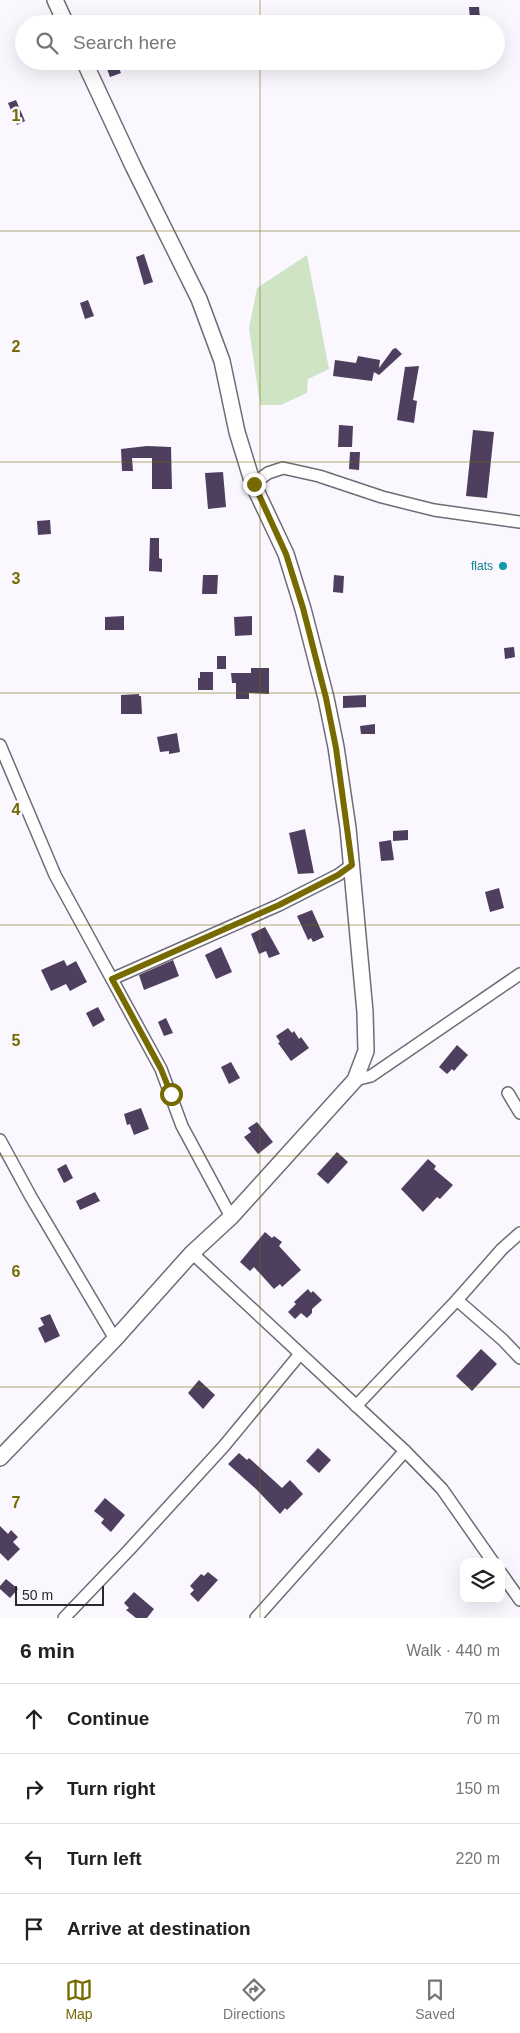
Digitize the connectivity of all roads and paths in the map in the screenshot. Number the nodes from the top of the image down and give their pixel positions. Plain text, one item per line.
1 (55, 0) edge
2 (62, 15) edge
3 (88, 70) edge
4 (254, 484) junction
5 (520, 522) edge
6 (0, 745) edge
7 (352, 865) junction
8 (520, 974) edge
9 (112, 979) junction
10 (355, 1080) junction
11 (508, 1093) dead end
12 (520, 1113) edge
13 (0, 1140) edge
14 (230, 1217) junction
15 (520, 1233) edge
16 (192, 1253) junction
17 (457, 1300) junction
18 (115, 1339) junction
19 (300, 1354) junction
20 (520, 1358) edge
21 (356, 1406) junction
22 (406, 1451) junction
23 (0, 1458) edge
24 (490, 1558) edge
25 (505, 1579) edge
26 (520, 1600) edge
27 (64, 1618) edge
28 (256, 1618) edge

1 - 2 street
3 - 4 street
4 - 5 street
4 - 7 street
6 - 9 street
7 - 9 street
7 - 10 street
8 - 10 street
9 - 14 street
10 - 14 street
11 - 12 street
13 - 18 street
14 - 16 street
15 - 17 street
16 - 18 street
16 - 19 street
17 - 20 street
17 - 21 street
18 - 23 street
19 - 21 street
19 - 27 street
21 - 22 street
22 - 24 street
22 - 28 street
25 - 26 street

